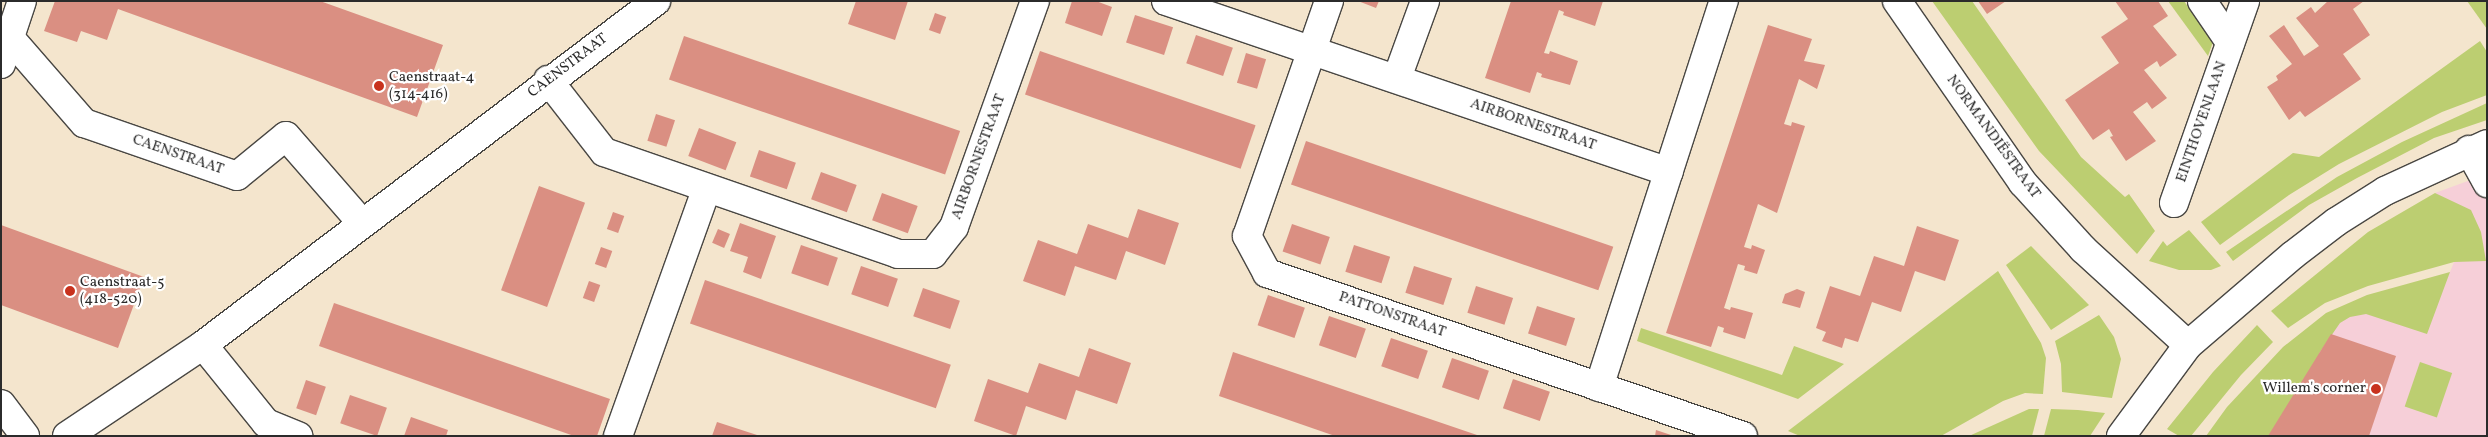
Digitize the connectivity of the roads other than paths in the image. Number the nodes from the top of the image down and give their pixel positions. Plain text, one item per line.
1 (22, 1) edge
2 (656, 1) edge
3 (1035, 1) edge
4 (1166, 1) edge
5 (1328, 1) edge
6 (1425, 1) edge
7 (1724, 1) edge
8 (1897, 1) edge
9 (2202, 1) edge
10 (2245, 1) edge
11 (10, 38) junction
12 (2230, 42) junction
13 (1313, 50) junction
14 (1, 64) edge
15 (1397, 78) junction
16 (548, 80) junction
17 (2478, 147) edge
18 (1669, 172) junction
19 (2487, 183) edge
20 (707, 188) junction
21 (2174, 203) dead end
22 (362, 223) junction
23 (203, 345) junction
24 (2188, 345) junction
25 (1599, 387) junction
26 (1, 404) edge
27 (24, 436) edge
28 (68, 436) edge
29 (299, 436) edge
30 (618, 436) edge
31 (1743, 436) edge
32 (2121, 436) edge

1 - 11 street
2 - 16 street, CAENSTRAAT
3 - 20 street, AIRBORNESTRAAT
4 - 13 street, AIRBORNESTRAAT
5 - 13 street
6 - 15 street
7 - 18 street
8 - 24 street, NORMANDIËSTRAAT
9 - 12 street, EINTHOVENLAAN
10 - 12 street, EINTHOVENLAAN
11 - 14 street
11 - 22 street, CAENSTRAAT
12 - 21 street, EINTHOVENLAAN
13 - 15 street, AIRBORNESTRAAT
13 - 25 street, PATTONSTRAAT
15 - 18 street, AIRBORNESTRAAT
16 - 20 street, AIRBORNESTRAAT
16 - 22 street, CAENSTRAAT
17 - 19 street
17 - 24 street
18 - 25 street
20 - 30 street
22 - 23 street, CAENSTRAAT
23 - 28 street, CAENSTRAAT
23 - 29 street
24 - 32 street
25 - 31 street, PATTONSTRAAT
26 - 27 street

